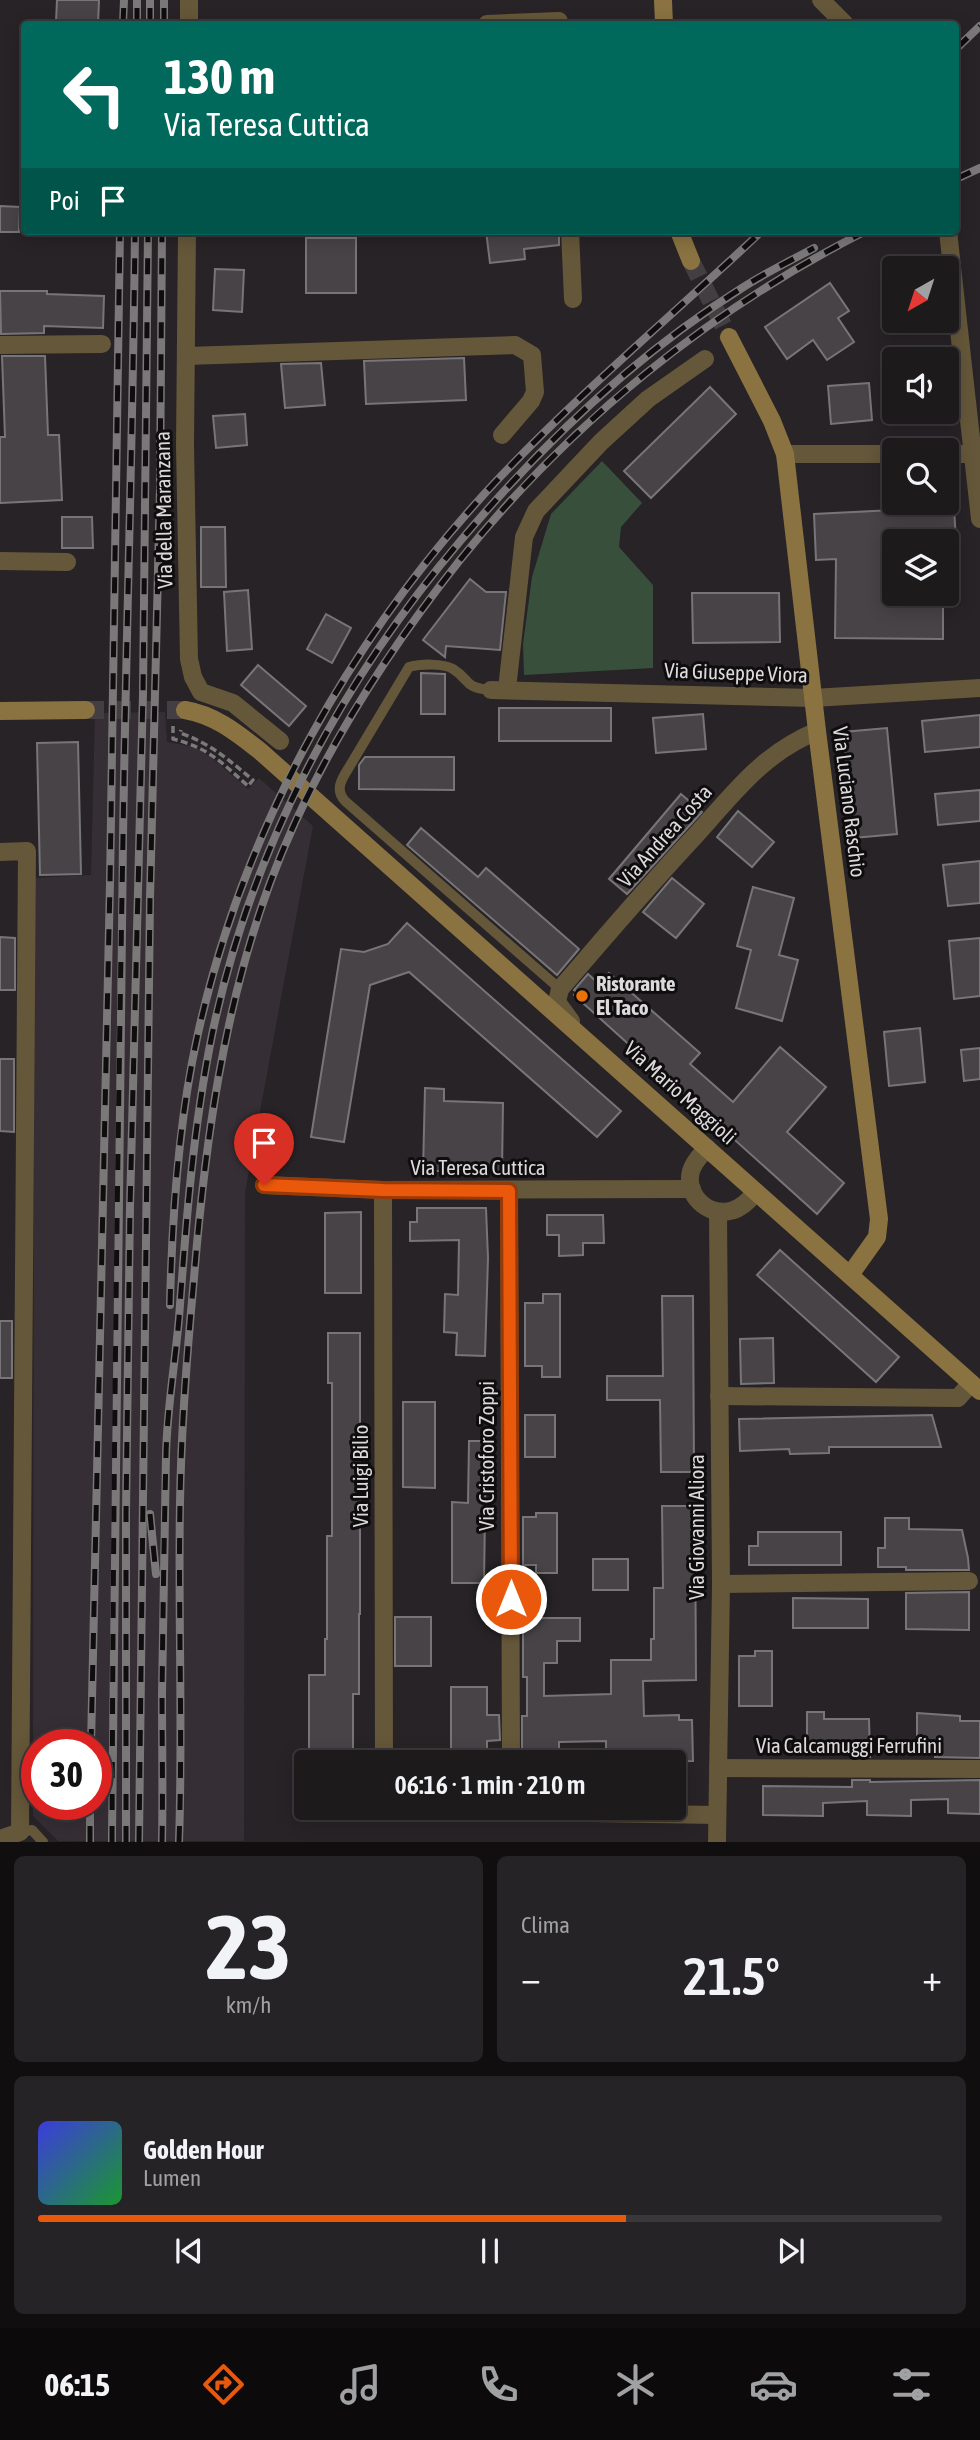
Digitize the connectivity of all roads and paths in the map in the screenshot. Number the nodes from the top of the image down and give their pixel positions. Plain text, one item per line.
1 (189, 0) edge
2 (663, 0) edge
3 (821, 0) edge
4 (189, 21) edge
5 (664, 21) edge
6 (842, 21) edge
7 (187, 235) edge
8 (570, 235) edge
9 (681, 235) edge
10 (949, 235) edge
11 (691, 261) tunnel mouth
12 (573, 299) dead end
13 (729, 337) tunnel mouth
14 (102, 344) dead end
15 (0, 345) edge
16 (186, 356) junction
17 (705, 359) dead end
18 (502, 435) dead end
19 (785, 454) junction
20 (882, 454) edge
21 (959, 454) edge
22 (977, 454) edge
23 (980, 519) edge
24 (0, 561) edge
25 (67, 562) dead end
26 (980, 688) edge
27 (499, 690) junction
28 (813, 698) junction
29 (86, 710) tunnel mouth
30 (0, 711) edge
31 (183, 717) joint
32 (817, 731) junction
33 (173, 739) dead end
34 (280, 741) dead end
35 (0, 852) edge
36 (560, 989) junction
37 (592, 1045) junction
38 (707, 1148) junction
39 (264, 1185) dead end
40 (692, 1189) junction
41 (383, 1190) junction
42 (509, 1191) junction
43 (756, 1192) junction
44 (718, 1212) junction
45 (850, 1275) junction
46 (975, 1387) edge
47 (719, 1396) junction
48 (969, 1581) dead end
49 (721, 1584) junction
50 (384, 1750) edge
51 (511, 1750) edge
52 (718, 1768) junction
53 (980, 1769) edge
54 (686, 1814) edge
55 (717, 1815) junction
56 (20, 1832) junction
57 (0, 1839) edge
58 (43, 1842) edge
59 (717, 1842) edge

1 - 4 street
2 - 5 street
3 - 6 street
7 - 16 street, Via della Maranzana
8 - 12 street
9 - 11 street
10 - 22 street
13 - 19 street, Via Luciano Raschio
14 - 15 street
16 - 18 street
16 - 34 street, Via della Maranzana
17 - 27 street
19 - 20 street
19 - 28 street, Via Luciano Raschio
21 - 22 street
22 - 23 street
24 - 25 street
26 - 28 street, Via Giuseppe Viora
27 - 28 street, Via Giuseppe Viora
27 - 36 lane
28 - 32 street, Via Luciano Raschio
29 - 30 street
31 - 33 path
31 - 37 street, Via Mario Maggioli
32 - 36 street, Via Andrea Costa
32 - 45 street, Via Luciano Raschio
35 - 56 street
36 - 37 street
37 - 38 street, Via Mario Maggioli
38 - 40 street
38 - 43 street, Via Mario Maggioli
39 - 41 street, Via Teresa Cuttica
40 - 42 street, Via Teresa Cuttica
40 - 44 street
41 - 42 street, Via Teresa Cuttica
41 - 50 street, Via Luigi Bilio
42 - 51 street, Via Cristoforo Zoppi
43 - 44 street
43 - 45 street, Via Mario Maggioli
44 - 47 street, Via Giovanni Aliora
45 - 46 street, Via Mario Maggioli
46 - 47 street
47 - 49 street, Via Giovanni Aliora
48 - 49 street
49 - 52 street, Via Giovanni Aliora
52 - 53 street, Via Calcamuggi Ferrufini
52 - 55 street, Via Giovanni Aliora
54 - 55 street
55 - 59 street, Via Giovanni Aliora
56 - 57 street
56 - 58 lane

